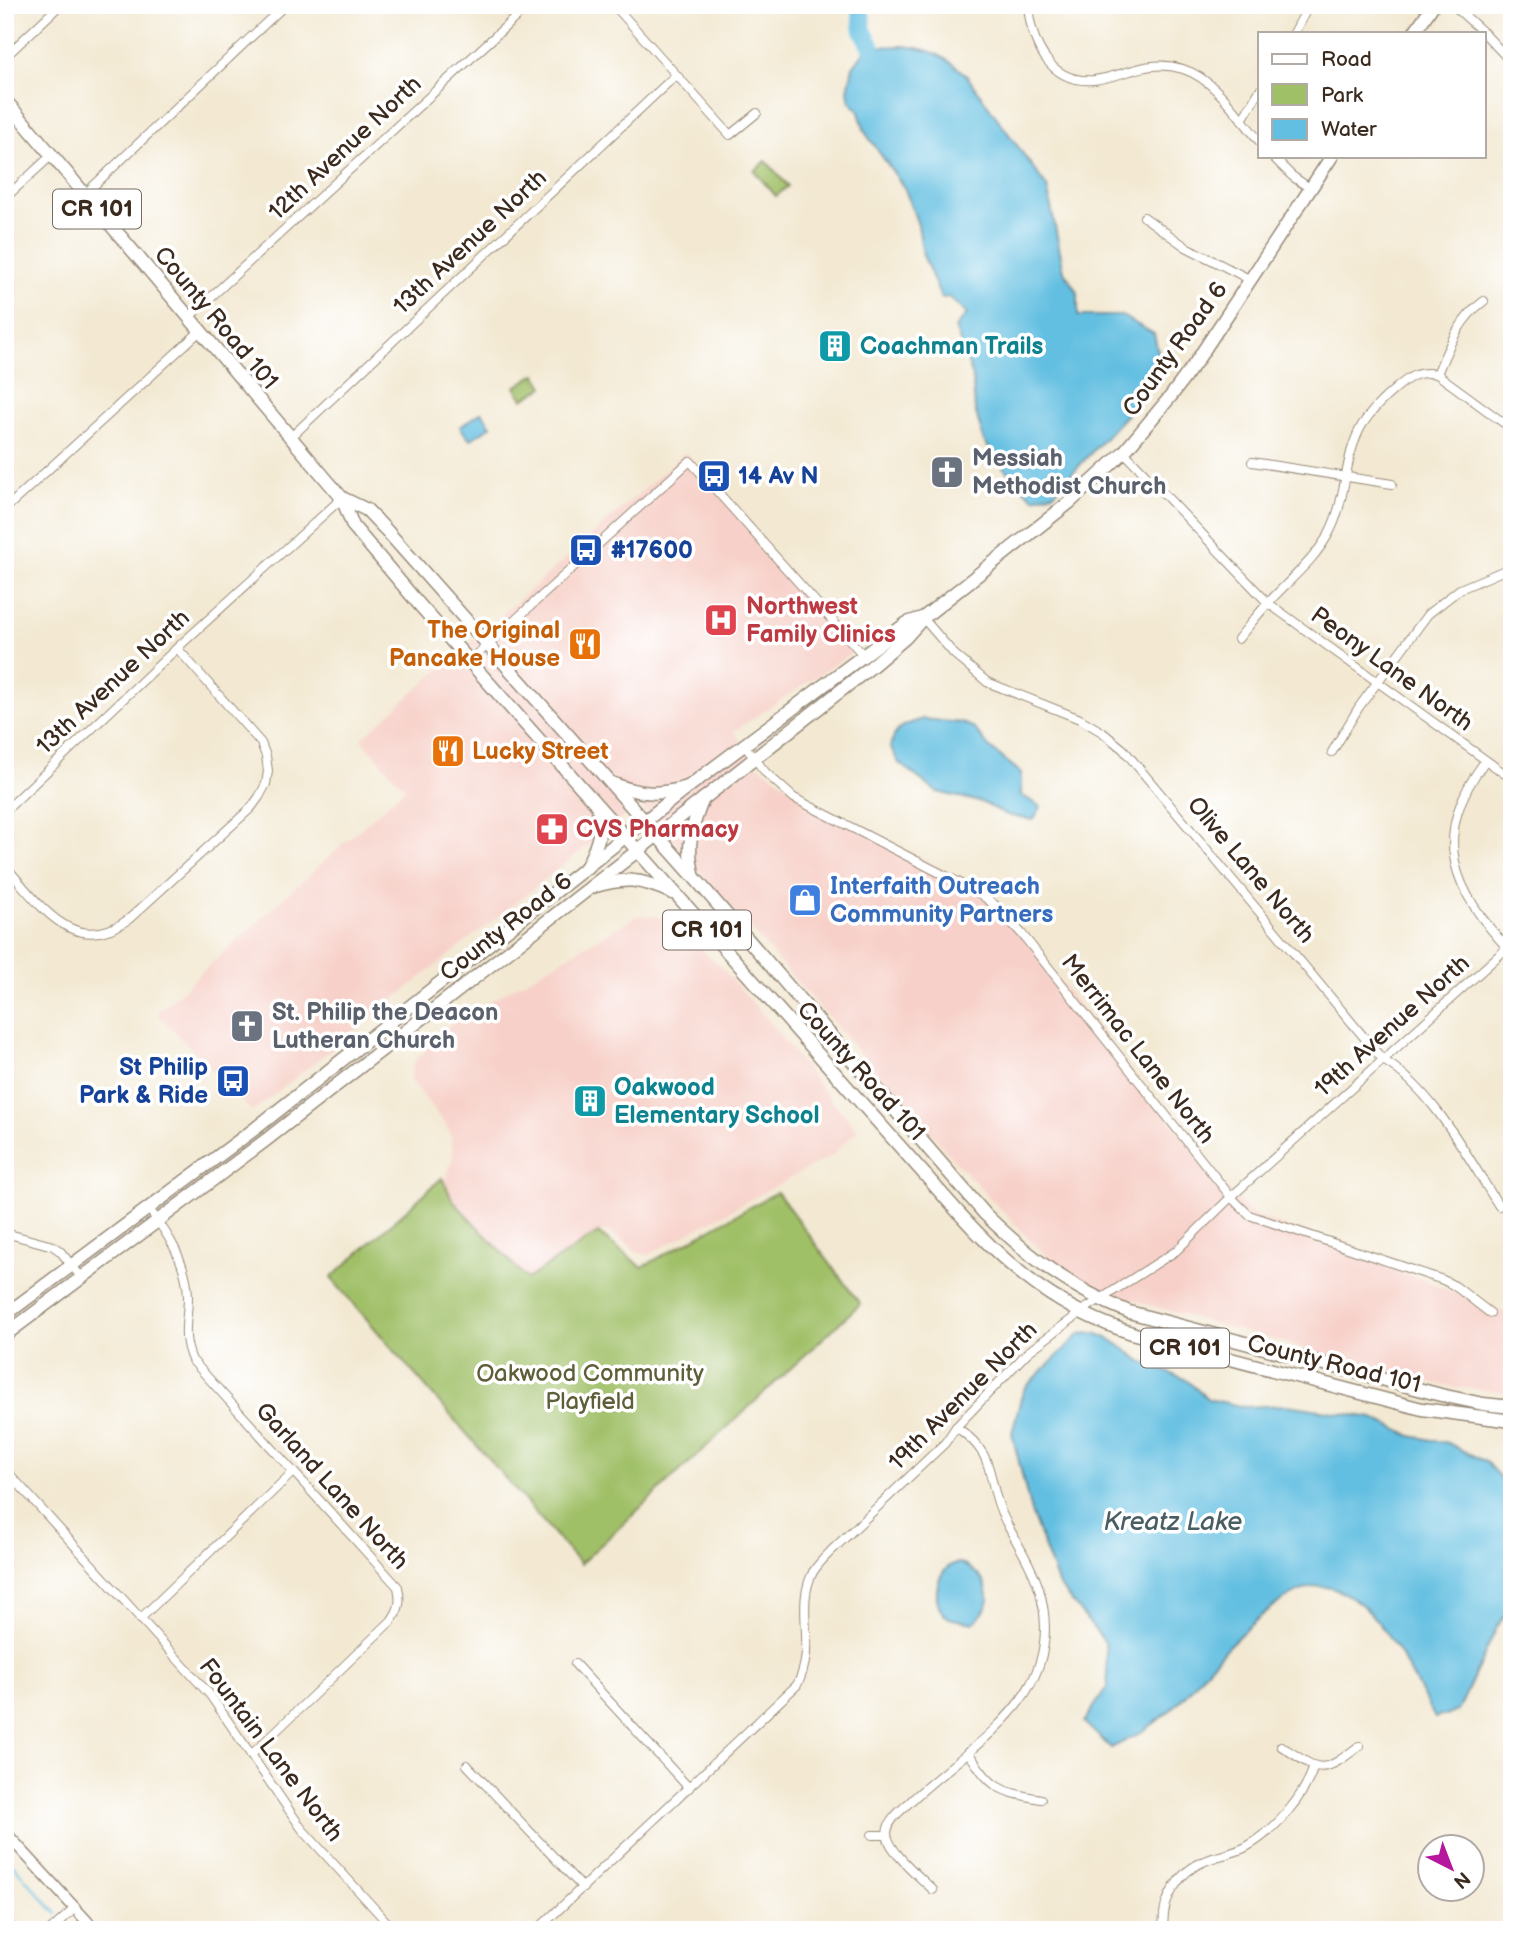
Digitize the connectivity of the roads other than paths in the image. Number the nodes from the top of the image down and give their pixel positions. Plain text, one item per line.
1 (60, 5) edge
2 (285, 5) edge
3 (529, 5) edge
4 (614, 5) edge
5 (1028, 5) edge
6 (1309, 5) edge
7 (1433, 5) edge
8 (1453, 5) edge
9 (1295, 32) edge
10 (1415, 32) edge
11 (1483, 32) edge
12 (1486, 35) edge
13 (5, 57) edge
14 (1512, 64) edge
15 (677, 75) junction
16 (1258, 93) edge
17 (5, 100) edge
18 (757, 113) dead end
19 (1242, 120) junction
20 (1258, 140) edge
21 (52, 155) junction
22 (1274, 158) edge
23 (1331, 158) edge
24 (1311, 189) junction
25 (85, 194) junction
26 (5, 198) edge
27 (1144, 217) dead end
28 (1251, 280) junction
29 (1484, 301) dead end
30 (188, 318) junction
31 (199, 332) junction
32 (1437, 374) junction
33 (1512, 429) edge
34 (290, 438) junction
35 (1124, 452) junction
36 (1252, 462) dead end
37 (1346, 477) junction
38 (1392, 484) dead end
39 (342, 498) junction
40 (5, 509) edge
41 (1512, 567) edge
42 (1268, 603) junction
43 (923, 618) junction
44 (1238, 639) dead end
45 (489, 644) junction
46 (177, 648) junction
47 (863, 654) junction
48 (470, 661) junction
49 (872, 666) junction
50 (1376, 681) junction
51 (744, 745) junction
52 (1332, 752) dead end
53 (754, 758) junction
54 (1485, 761) junction
55 (1512, 779) edge
56 (610, 782) junction
57 (688, 787) junction
58 (703, 799) junction
59 (597, 804) junction
60 (5, 811) edge
61 (644, 822) junction
62 (657, 836) junction
63 (626, 837) junction
64 (638, 851) junction
65 (5, 866) edge
66 (586, 869) junction
67 (694, 877) junction
68 (592, 887) junction
69 (677, 896) junction
70 (1509, 951) edge
71 (1383, 1060) junction
72 (1231, 1197) junction
73 (1499, 1206) dead end
74 (149, 1209) junction
75 (158, 1221) junction
76 (5, 1233) edge
77 (72, 1265) junction
78 (82, 1278) junction
79 (1100, 1300) junction
80 (1082, 1312) junction
81 (1490, 1313) dead end
82 (5, 1315) edge
83 (5, 1335) edge
84 (1512, 1407) edge
85 (1512, 1422) edge
86 (956, 1427) junction
87 (5, 1469) edge
88 (293, 1472) junction
89 (140, 1619) junction
90 (575, 1664) dead end
91 (1281, 1746) dead end
92 (1359, 1746) dead end
93 (968, 1752) junction
94 (251, 1755) junction
95 (467, 1765) dead end
96 (1314, 1766) junction
97 (689, 1788) junction
98 (1041, 1799) dead end
99 (5, 1832) edge
100 (872, 1835) dead end
101 (887, 1835) junction
102 (583, 1888) junction
103 (933, 1890) dead end
104 (75, 1908) junction
105 (5, 1921) edge
106 (14, 1930) edge
107 (51, 1930) edge
108 (95, 1930) edge
109 (394, 1930) edge
110 (537, 1930) edge
111 (1164, 1930) edge

1 - 13 street
2 - 25 street
3 - 30 street, 12th Avenue North
4 - 15 street
5 - 19 street
6 - 9 street
7 - 10 main road
8 - 11 street
12 - 14 street
15 - 18 street
15 - 34 street, 13th Avenue North
16 - 19 street
17 - 21 main road, County Road 101 / CR 101
19 - 20 street
21 - 25 main road, County Road 101 / CR 101
21 - 26 street
22 - 24 street
23 - 24 main road, County Road 6
24 - 28 main road, County Road 6
25 - 30 main road, County Road 101 / CR 101
27 - 28 street
28 - 35 main road, County Road 6
29 - 32 street
30 - 31 main road, County Road 101 / CR 101
31 - 34 main road, County Road 101 / CR 101
31 - 40 street
32 - 33 street
32 - 37 street
34 - 39 main road, County Road 101 / CR 101
35 - 42 street, Peony Lane North
35 - 43 main road, County Road 6
36 - 37 street
37 - 38 street
37 - 42 street
39 - 45 main road, County Road 101 / CR 101
39 - 46 street, 13th Avenue North
39 - 48 main road, County Road 101 / CR 101
41 - 50 street
42 - 44 street
42 - 50 street, Peony Lane North
43 - 47 main road, County Road 6
43 - 49 main road, County Road 6
43 - 71 street, Olive Lane North
45 - 47 street
45 - 48 street
45 - 56 main road, County Road 101 / CR 101
46 - 60 street, 13th Avenue North
46 - 65 street
47 - 49 street
47 - 51 main road, County Road 6
48 - 59 main road, County Road 101 / CR 101
49 - 53 main road, County Road 6
50 - 52 street
50 - 54 street, Peony Lane North
51 - 53 street, Merrimac Lane North
51 - 57 main road, County Road 6
53 - 58 main road, County Road 6
53 - 72 street, Merrimac Lane North
54 - 55 street
54 - 70 street, Peony Lane North
56 - 57 main road
56 - 61 main road, County Road 101 / CR 101
57 - 61 main road, County Road 6
58 - 62 main road, County Road 6
58 - 67 main road
59 - 63 main road, County Road 101 / CR 101
59 - 66 main road
61 - 62 main road, County Road 101 / CR 101
61 - 63 main road, County Road 6
62 - 64 main road, County Road 6
62 - 67 main road, County Road 101 / CR 101
63 - 64 main road, County Road 101 / CR 101
63 - 66 main road, County Road 6
64 - 68 main road, County Road 6
64 - 69 main road, County Road 101 / CR 101
66 - 74 main road, County Road 6
67 - 79 main road, County Road 101 / CR 101
68 - 69 main road
68 - 75 main road, County Road 6
69 - 80 main road, County Road 101 / CR 101
70 - 71 street, 19th Avenue North
71 - 72 street, 19th Avenue North
71 - 73 street, Olive Lane North
72 - 79 street, 19th Avenue North
72 - 81 street, Merrimac Lane North
74 - 75 street, Garland Lane North
74 - 77 main road, County Road 6
75 - 78 main road, County Road 6
75 - 88 street, Garland Lane North
76 - 77 street
77 - 78 street
77 - 82 main road, County Road 6
78 - 83 main road, County Road 6
79 - 80 street, 19th Avenue North
79 - 84 main road, County Road 101 / CR 101
80 - 85 main road, County Road 101 / CR 101
80 - 86 street, 19th Avenue North
86 - 93 street
86 - 97 street, 19th Avenue North
87 - 89 street, Fountain Lane North
88 - 89 street
88 - 94 street, Garland Lane North
89 - 94 street, Fountain Lane North
90 - 97 street
91 - 96 street
92 - 96 street
93 - 98 street
93 - 101 street
94 - 109 street, Fountain Lane North
95 - 102 street
96 - 111 street
97 - 102 street, 19th Avenue North
99 - 104 street
100 - 101 street
101 - 103 street
102 - 110 street, 19th Avenue North
104 - 107 street
104 - 108 street
105 - 106 street

